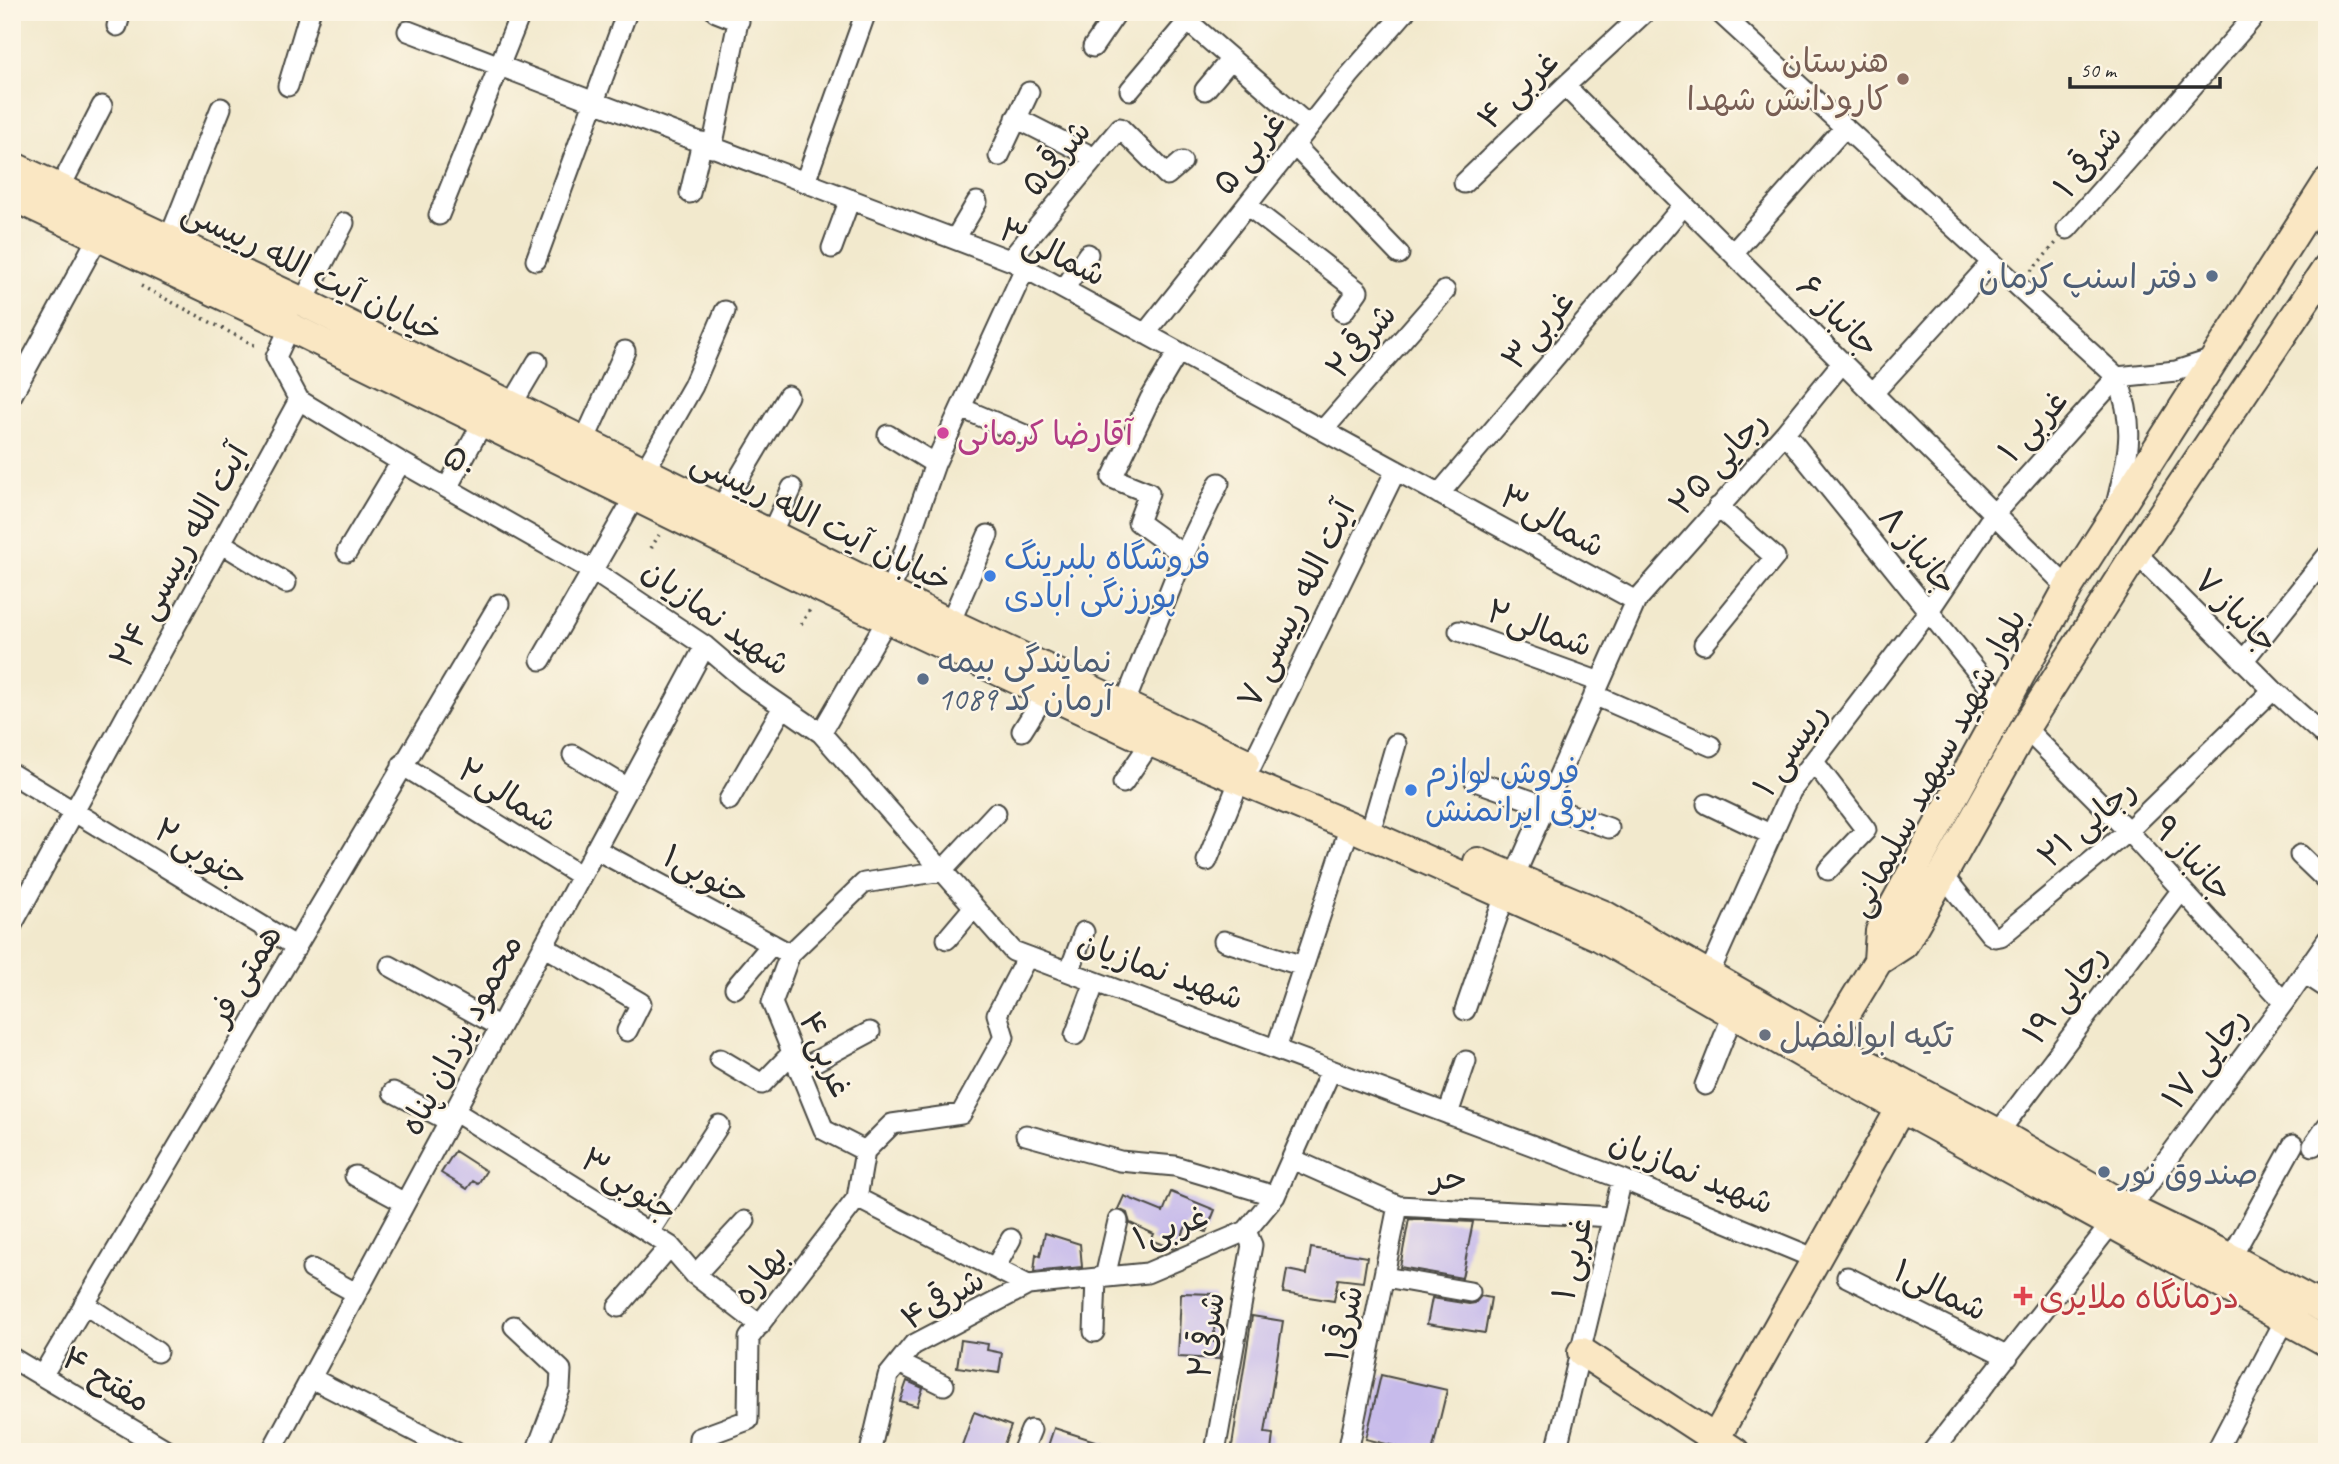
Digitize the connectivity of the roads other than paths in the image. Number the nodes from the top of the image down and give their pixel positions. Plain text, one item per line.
1 (310, 12) edge
2 (521, 12) edge
3 (627, 12) edge
4 (716, 12) edge
5 (866, 12) edge
6 (1117, 12) edge
7 (1405, 12) edge
8 (1645, 12) edge
9 (1719, 12) edge
10 (2258, 12) edge
11 (740, 17) edge
12 (1182, 17) edge
13 (408, 31) dead end
14 (1093, 47) dead end
15 (1231, 59) junction
16 (499, 66) junction
17 (288, 86) dead end
18 (1565, 86) junction
19 (1130, 90) dead end
20 (1205, 90) dead end
21 (1029, 92) dead end
22 (594, 102) junction
23 (102, 106) dead end
24 (221, 107) dead end
25 (1016, 118) junction
26 (1309, 126) junction
27 (1845, 127) junction
28 (707, 145) junction
29 (1294, 145) junction
30 (999, 156) dead end
31 (1095, 158) junction
32 (1182, 162) dead end
33 (12, 166) edge
34 (805, 182) junction
35 (1464, 183) dead end
36 (2327, 183) edge
37 (60, 188) junction
38 (690, 193) dead end
39 (12, 196) edge
40 (850, 199) junction
41 (977, 202) dead end
42 (1247, 205) junction
43 (1684, 205) junction
44 (439, 215) dead end
45 (344, 223) dead end
46 (2067, 229) road end
47 (98, 237) junction
48 (169, 239) junction
49 (955, 239) junction
50 (832, 248) dead end
51 (1733, 253) junction
52 (1088, 254) dead end
53 (1399, 254) dead end
54 (536, 260) dead end
55 (1992, 262) junction
56 (1018, 264) junction
57 (2327, 268) edge
58 (1064, 289) junction
59 (1445, 291) dead end
60 (303, 302) junction
61 (725, 311) dead end
62 (1343, 312) dead end
63 (290, 327) junction
64 (1144, 334) junction
65 (625, 351) dead end
66 (1178, 352) junction
67 (2216, 358) junction
68 (537, 362) dead end
69 (1842, 363) junction
70 (2117, 377) junction
71 (1873, 393) junction
72 (12, 395) edge
73 (788, 396) dead end
74 (299, 400) junction
75 (511, 406) junction
76 (961, 408) junction
77 (483, 422) junction
78 (1323, 430) junction
79 (1785, 433) junction
80 (888, 435) dead end
81 (1025, 435) dead end
82 (584, 441) junction
83 (401, 462) junction
84 (935, 464) junction
85 (1396, 470) junction
86 (1219, 483) dead end
87 (639, 485) junction
88 (447, 488) junction
89 (792, 488) dead end
90 (1439, 494) junction
91 (721, 508) junction
92 (1718, 508) junction
93 (1994, 514) junction
94 (2112, 520) junction
95 (988, 535) dead end
96 (221, 543) junction
97 (765, 546) junction
98 (347, 552) dead end
99 (2136, 553) junction
100 (1184, 555) junction
101 (2327, 556) edge
102 (593, 571) junction
103 (286, 583) dead end
104 (2068, 588) junction
105 (1636, 601) junction
106 (499, 604) dead end
107 (889, 605) junction
108 (1928, 612) junction
109 (950, 622) junction
110 (1459, 631) dead end
111 (1704, 643) dead end
112 (705, 646) junction
113 (541, 660) dead end
114 (2243, 661) junction
115 (1597, 689) junction
116 (2273, 690) junction
117 (1046, 692) junction
118 (1124, 705) junction
119 (2004, 705) junction
120 (783, 707) junction
121 (2025, 728) junction
122 (1022, 732) dead end
123 (821, 733) junction
124 (2327, 738) edge
125 (1151, 742) junction
126 (1395, 744) dead end
127 (1711, 747) dead end
128 (573, 755) dead end
129 (1814, 762) junction
130 (402, 765) junction
131 (1246, 772) junction
132 (12, 774) edge
133 (1475, 781) dead end
134 (1123, 783) dead end
135 (628, 788) junction
136 (729, 800) dead end
137 (1707, 804) dead end
138 (1546, 805) junction
139 (74, 811) junction
140 (996, 813) dead end
141 (1362, 822) junction
142 (1609, 828) dead end
143 (2128, 831) junction
144 (1772, 835) junction
145 (595, 849) junction
146 (2300, 855) dead end
147 (1206, 861) dead end
148 (1828, 870) dead end
149 (942, 871) junction
150 (1942, 875) junction
151 (581, 876) junction
152 (2327, 881) edge
153 (1510, 886) junction
154 (2181, 891) junction
155 (974, 908) junction
156 (12, 925) edge
157 (1084, 932) dead end
158 (947, 939) dead end
159 (2327, 940) edge
160 (1224, 941) dead end
161 (772, 944) junction
162 (543, 946) junction
163 (297, 947) junction
164 (790, 954) junction
165 (1027, 957) junction
166 (1878, 961) junction
167 (390, 966) dead end
168 (1303, 966) junction
169 (1069, 972) junction
170 (2304, 973) junction
171 (1709, 974) junction
172 (1095, 982) junction
173 (735, 988) dead end
174 (2327, 988) edge
175 (2284, 1002) junction
176 (1465, 1010) dead end
177 (1733, 1014) junction
178 (500, 1027) junction
179 (627, 1031) dead end
180 (870, 1032) dead end
181 (1075, 1035) dead end
182 (1276, 1049) junction
183 (1823, 1053) junction
184 (720, 1059) dead end
185 (796, 1061) junction
186 (1466, 1061) dead end
187 (1331, 1070) junction
188 (1705, 1085) dead end
189 (393, 1092) dead end
190 (1902, 1107) junction
191 (1448, 1114) junction
192 (452, 1116) junction
193 (719, 1125) dead end
194 (2327, 1126) edge
195 (1998, 1133) junction
196 (1026, 1135) dead end
197 (865, 1151) junction
198 (1292, 1159) junction
199 (355, 1176) dead end
200 (1622, 1179) junction
201 (1275, 1196) junction
202 (857, 1198) junction
203 (405, 1203) junction
204 (1398, 1206) junction
205 (1613, 1217) junction
206 (2121, 1217) junction
207 (745, 1221) dead end
208 (1118, 1221) dead end
209 (1246, 1231) junction
210 (649, 1232) junction
211 (1010, 1239) dead end
212 (670, 1246) junction
213 (2231, 1258) junction
214 (1815, 1259) junction
215 (995, 1268) junction
216 (312, 1269) dead end
217 (695, 1275) junction
218 (1100, 1277) junction
219 (1385, 1277) junction
220 (1847, 1277) dead end
221 (1028, 1285) junction
222 (1470, 1292) dead end
223 (356, 1293) junction
224 (84, 1304) junction
225 (618, 1307) dead end
226 (2327, 1310) edge
227 (2285, 1320) junction
228 (760, 1325) junction
229 (514, 1326) dead end
230 (1094, 1332) dead end
231 (2327, 1342) edge
232 (1582, 1352) junction
233 (158, 1353) dead end
234 (2008, 1357) junction
235 (12, 1358) edge
236 (899, 1363) junction
237 (42, 1376) junction
238 (311, 1378) junction
239 (944, 1385) dead end
240 (1031, 1430) dead end
241 (146, 1445) edge
242 (1719, 1447) edge
243 (170, 1452) edge
244 (271, 1452) edge
245 (455, 1452) edge
246 (536, 1452) edge
247 (698, 1452) edge
248 (870, 1452) edge
249 (1022, 1452) edge
250 (1216, 1452) edge
251 (1348, 1452) edge
252 (1556, 1452) edge
253 (1932, 1452) edge
254 (2216, 1452) edge

1 - 17 street
2 - 16 street
3 - 22 street
4 - 11 street
5 - 34 street
6 - 14 street
7 - 26 street, غربی ۵
8 - 18 street, غربی ۴
9 - 27 street
10 - 46 street, شرقی ۱
11 - 28 street
12 - 15 street
12 - 19 street
13 - 16 street, شمالی۳
15 - 20 street
15 - 26 street
16 - 22 street, شمالی۳
16 - 44 street
18 - 35 street, غربی ۴
18 - 43 street, جانباز ۶
21 - 25 street
22 - 28 street, شمالی۳
22 - 54 street
23 - 37 street
24 - 48 street
25 - 30 street
25 - 31 street
26 - 29 street, غربی ۵
27 - 51 street
27 - 55 street
28 - 34 street, شمالی۳
28 - 38 street
29 - 42 street, غربی ۵
29 - 53 street
31 - 32 street, شرقی۵
31 - 56 street, شرقی۵
33 - 37 main road, خیابان آیت الله رییسی
34 - 40 street, شمالی۳
36 - 67 main road, بلوار شهید سپهبد سلیمانی
37 - 48 main road, خیابان آیت الله رییسی
39 - 47 main road, خیابان آیت الله رییسی
40 - 49 street, شمالی۳
40 - 50 street
41 - 49 street
42 - 62 street
42 - 64 street, غربی ۵
43 - 51 street, جانباز ۶
43 - 90 street, غربی۳
45 - 60 street
47 - 63 main road, خیابان آیت الله رییسی
47 - 72 street
48 - 60 main road, خیابان آیت الله رییسی
49 - 56 street, شمالی۳
51 - 69 street, جانباز ۶
52 - 58 street
55 - 70 street
55 - 71 street
56 - 58 street, شمالی۳
56 - 76 street, شرقی۵
57 - 99 main road, بلوار شهید سپهبد سلیمانی
58 - 64 street, شمالی۳
59 - 78 street, شرقی۲
60 - 75 main road, خیابان آیت الله رییسی
61 - 87 street
63 - 74 street
63 - 77 main road, خیابان آیت الله رییسی
64 - 66 street, شمالی۳
65 - 82 street
66 - 78 street, شمالی۳
66 - 100 street
67 - 70 street
67 - 94 main road, بلوار شهید سپهبد سلیمانی
68 - 75 street
69 - 71 street, جانباز ۶
69 - 79 street, رجایی ۲۵
70 - 93 street, غربی ۱
70 - 94 street
71 - 93 street, جانباز ۶
73 - 91 street
74 - 83 street, ۵۰
74 - 96 street, آیت الله رییسی ۲۴
75 - 82 main road, خیابان آیت الله رییسی
76 - 81 street
76 - 84 street, شرقی۵
77 - 87 main road, خیابان آیت الله رییسی
77 - 88 street
78 - 85 street, شمالی۳
79 - 92 street, رجایی ۲۵
79 - 108 street, جانباز ۸
80 - 84 street
82 - 87 main road, خیابان آیت الله رییسی
83 - 88 street, ۵۰
83 - 98 street
84 - 107 street, شرقی۵
85 - 90 street, شمالی۳
85 - 131 street, آیت الله رییسی ۷
86 - 100 street
87 - 91 main road, خیابان آیت الله رییسی
87 - 97 main road, خیابان آیت الله رییسی
87 - 102 street
88 - 102 street, ۵۰
89 - 97 street
90 - 105 street, شمالی۳
91 - 97 main road, خیابان آیت الله رییسی
92 - 105 street, رجایی ۲۵
92 - 111 street
93 - 104 street, جانباز ۶
93 - 108 street, غربی ۱
94 - 104 main road, بلوار شهید سپهبد سلیمانی
95 - 109 street
96 - 103 street
96 - 139 street, آیت الله رییسی ۲۴
97 - 107 main road, خیابان آیت الله رییسی
99 - 114 street, جانباز ۷
99 - 121 main road, بلوار شهید سپهبد سلیمانی
100 - 118 street
101 - 114 street
102 - 112 street, شهید نمازیان
102 - 113 street
104 - 119 main road, بلوار شهید سپهبد سلیمانی
105 - 115 street, رجایی ۲۵
106 - 130 street, همتی فر
107 - 109 main road, خیابان آیت الله رییسی
107 - 117 main road, خیابان آیت الله رییسی
107 - 123 street, شرقی۵
108 - 119 street, جانباز ۸
108 - 129 street, رییسی ۱
109 - 118 main road, خیابان آیت الله رییسی
110 - 115 street, شمالی۲
112 - 120 street, شهید نمازیان
112 - 135 street, محمود یزدان پناه
114 - 116 street, جانباز ۷
115 - 127 street, شمالی۲
115 - 138 street, رجایی ۲۵
116 - 124 street, جانباز ۷
116 - 143 street, رجایی ۲۱
117 - 122 street
117 - 125 main road, خیابان آیت الله رییسی
118 - 131 main road, خیابان آیت الله رییسی
119 - 166 main road, بلوار شهید سپهبد سلیمانی
120 - 123 street, شهید نمازیان
120 - 136 street
121 - 143 street, جانباز ۹
121 - 150 main road, بلوار شهید سپهبد سلیمانی
123 - 149 street, شهید نمازیان
125 - 131 main road, خیابان آیت الله رییسی
125 - 134 street
126 - 141 street
128 - 135 street
129 - 144 street, رییسی ۱
129 - 148 street
130 - 151 street, شمالی۲
130 - 163 street, همتی فر
131 - 141 main road, خیابان آیت الله رییسی
131 - 147 street, آیت الله رییسی ۷
132 - 139 street
133 - 138 street
135 - 145 street, محمود یزدان پناه
137 - 144 street
138 - 142 street
138 - 153 street, رجایی ۲۵
139 - 156 street, آیت الله رییسی ۲۴
139 - 163 street, جنوبی۲
140 - 149 street
141 - 153 main road, خیابان آیت الله رییسی
141 - 168 street
143 - 150 street, رجایی ۲۱
143 - 154 street, جانباز ۹
144 - 171 street, رییسی ۱
145 - 151 street, محمود یزدان پناه
145 - 161 street, جنوبی۱
146 - 152 street
149 - 155 street, شهید نمازیان
149 - 164 street
150 - 166 main road, بلوار شهید سپهبد سلیمانی
151 - 162 street, محمود یزدان پناه
153 - 171 main road, خیابان آیت الله رییسی
153 - 176 street, رجایی ۲۵
153 - 177 main road, خیابان آیت الله رییسی
154 - 175 street, جانباز ۹
154 - 195 street, رجایی ۱۹
155 - 158 street
155 - 165 street, شهید نمازیان
157 - 169 street
159 - 170 street, رجایی ۱۷
160 - 168 street
161 - 164 street, جنوبی۱
161 - 173 street
162 - 178 street, محمود یزدان پناه
162 - 179 street
163 - 224 street, همتی فر
164 - 185 street, غربی۴
165 - 169 street, شهید نمازیان
165 - 197 street
166 - 183 main road
167 - 178 street
168 - 182 street
169 - 172 street, شهید نمازیان
170 - 174 street
170 - 175 street, رجایی ۱۷
171 - 183 main road, خیابان آیت الله رییسی
172 - 181 street
172 - 182 street, شهید نمازیان
175 - 206 street, رجایی ۱۷
177 - 183 main road, خیابان آیت الله رییسی
177 - 188 street
178 - 192 street, محمود یزدان پناه
180 - 185 street
182 - 187 street, شهید نمازیان
183 - 190 main road
183 - 195 main road
184 - 185 street
185 - 197 street, غربی۴
186 - 191 street
187 - 191 street, شهید نمازیان
187 - 198 street, غربی۱
189 - 192 street, جنوبی۳
190 - 206 main road
190 - 214 main road
191 - 200 street, شهید نمازیان
192 - 203 street, محمود یزدان پناه
192 - 210 street, جنوبی۳
193 - 210 street
194 - 213 street
195 - 206 main road
196 - 201 street
197 - 202 street
198 - 201 street, غربی۱
198 - 204 street, حر
199 - 203 street
200 - 205 street, غربی ۱
200 - 214 street, شهید نمازیان
201 - 209 street, غربی۱
202 - 215 street
202 - 228 street, بهاره
203 - 223 street, محمود یزدان پناه
204 - 205 street, حر
204 - 219 street, شرقی۱
205 - 232 street, غربی ۱
206 - 213 main road
206 - 227 main road
206 - 234 street, رجایی ۱۷
207 - 217 street
208 - 218 street
209 - 218 street, غربی۱
209 - 250 street, شرقی۲
210 - 212 street, جنوبی۳
211 - 215 street
212 - 217 street, جنوبی۳
212 - 225 street
213 - 226 main road
214 - 242 main road
215 - 221 street
216 - 223 street
217 - 228 street, جنوبی۳
218 - 221 street, غربی۱
218 - 230 street
219 - 222 street
219 - 251 street, شرقی۱
220 - 234 street, شمالی۱
221 - 236 street, شرقی۴
223 - 238 street, محمود یزدان پناه
224 - 233 street
224 - 237 street, همتی فر
227 - 231 main road
227 - 254 street
228 - 247 street, بهاره
229 - 246 street
232 - 242 main road
232 - 252 street, غربی ۱
234 - 253 street, رجایی ۱۷
235 - 237 street, مفتح ۴
236 - 239 street
236 - 248 street, شرقی۴
237 - 241 street, مفتح ۴
238 - 244 street, محمود یزدان پناه
238 - 245 street
240 - 249 street
241 - 243 street, مفتح ۴

